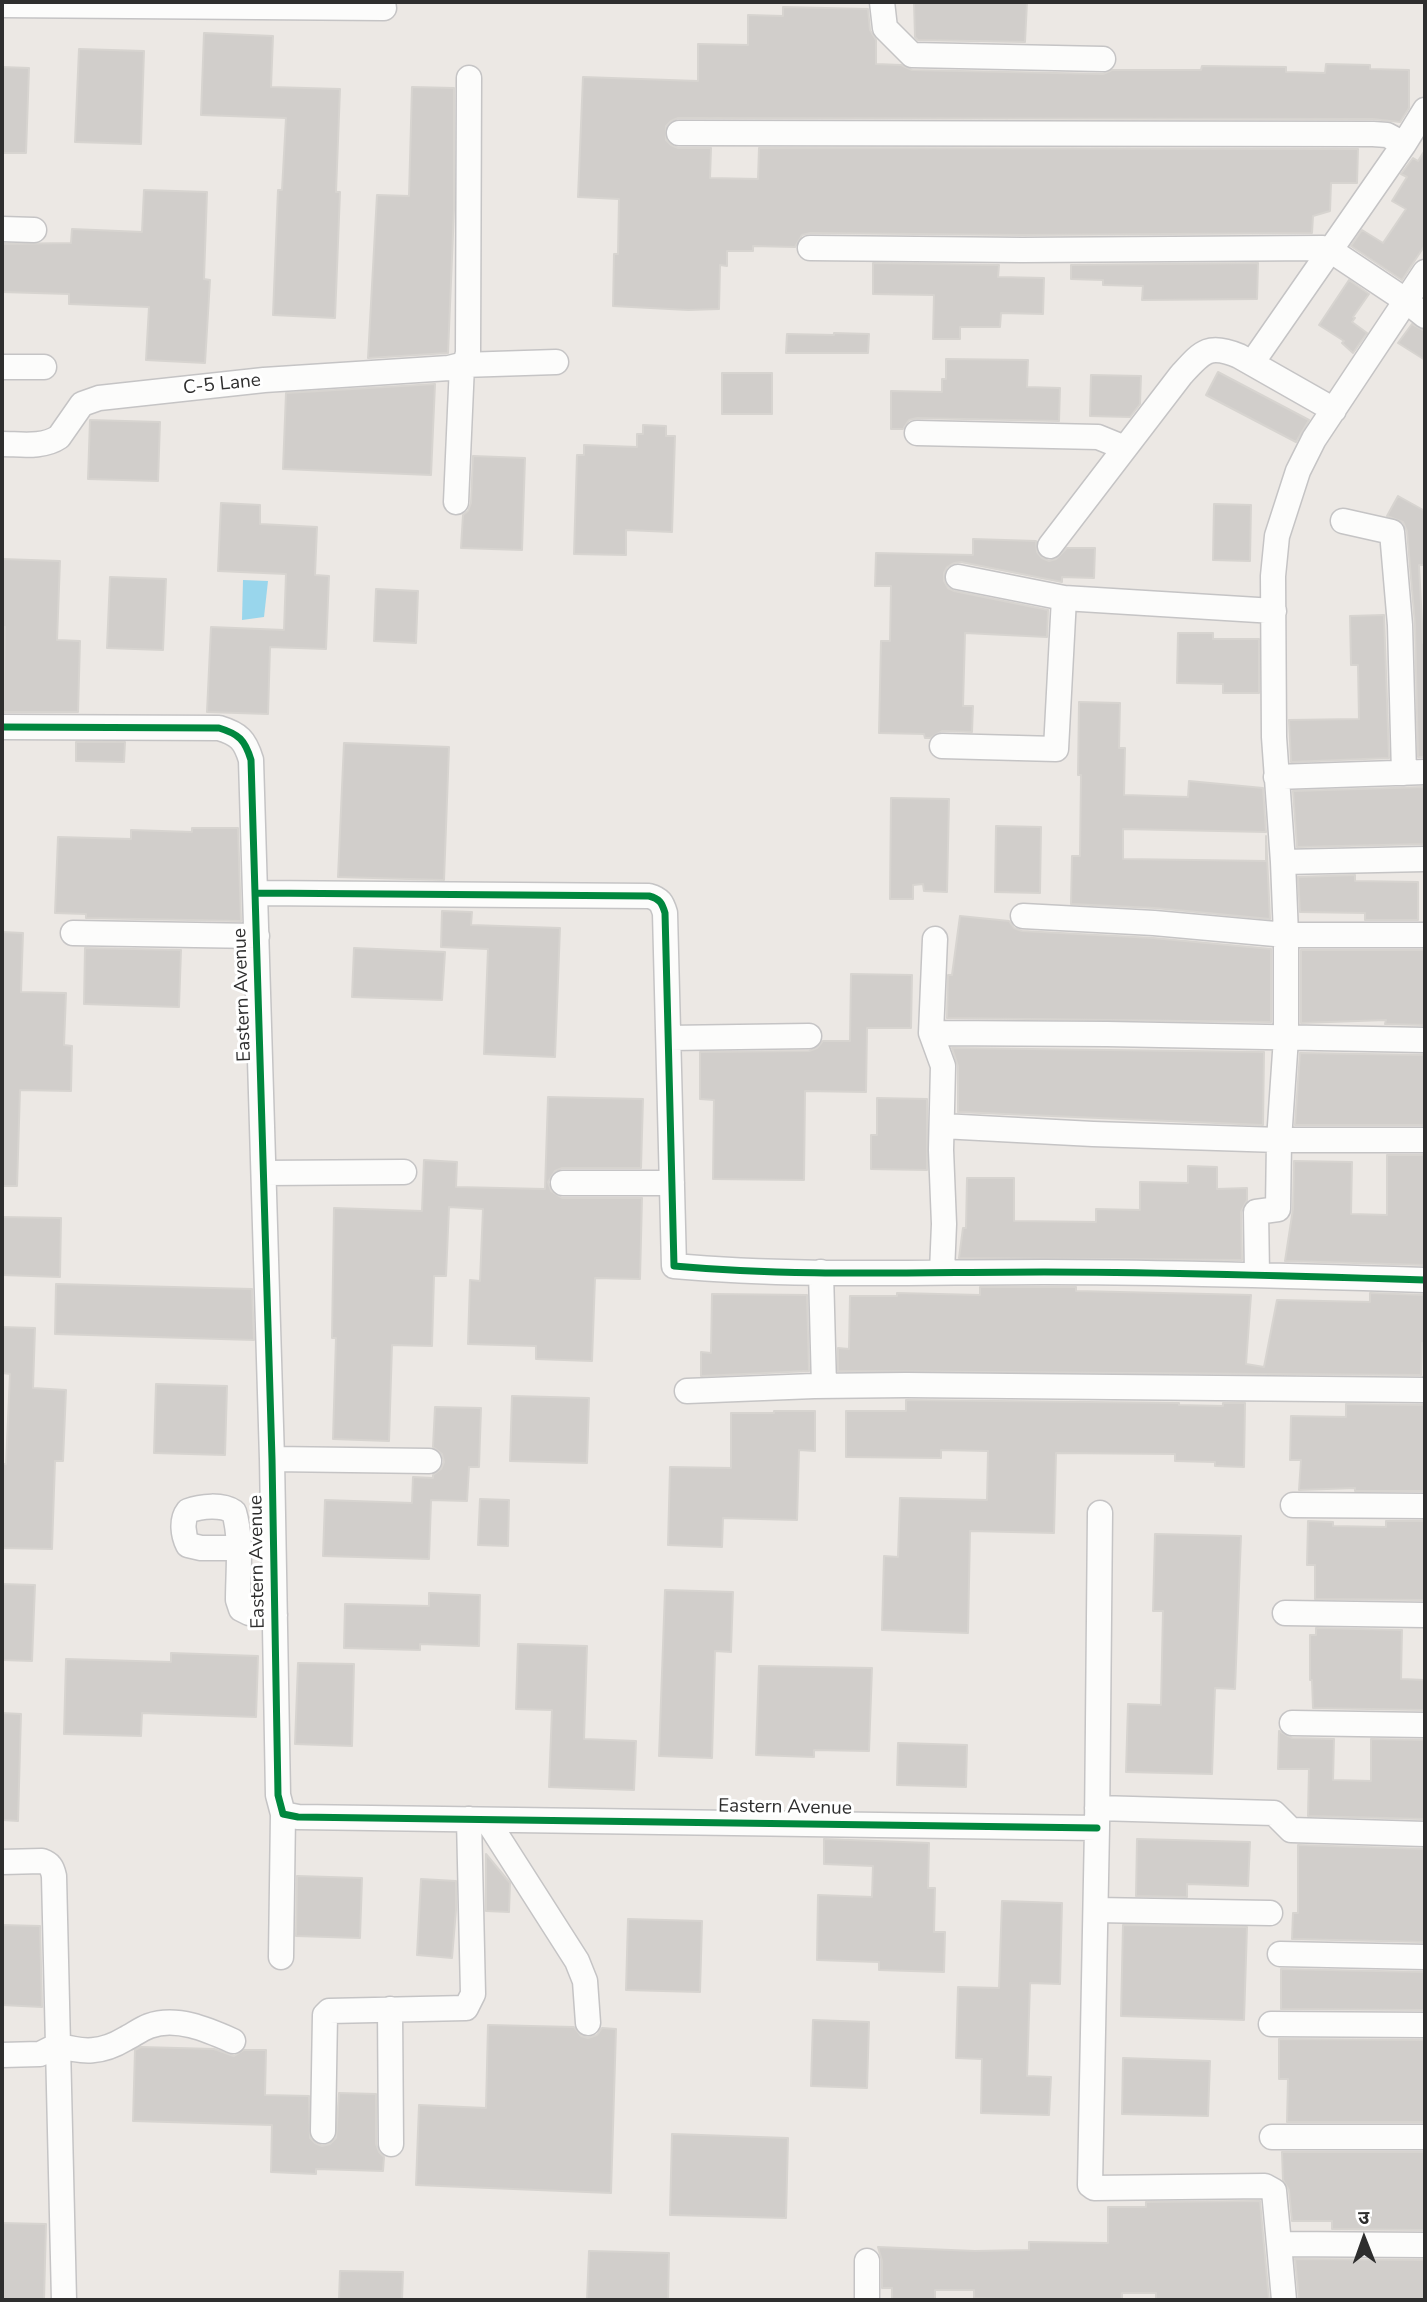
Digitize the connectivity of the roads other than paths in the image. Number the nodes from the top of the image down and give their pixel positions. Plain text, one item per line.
1 (882, 2) edge
2 (2, 5) edge
3 (384, 8) dead end
4 (1102, 59) dead end
5 (469, 78) dead end
6 (1425, 110) edge
7 (679, 133) dead end
8 (1404, 145) junction
9 (2, 229) edge
10 (34, 230) dead end
11 (810, 248) dead end
12 (1330, 250) junction
13 (1425, 272) edge
14 (1405, 300) junction
15 (1425, 316) edge
16 (556, 362) dead end
17 (1252, 363) junction
18 (462, 365) junction
19 (2, 367) edge
20 (44, 367) dead end
21 (1334, 410) junction
22 (917, 433) dead end
23 (2, 444) edge
24 (1125, 448) junction
25 (456, 502) dead end
26 (1343, 521) dead end
27 (1050, 546) dead end
28 (958, 577) dead end
29 (1064, 597) junction
30 (1274, 611) junction
31 (2, 727) edge
32 (942, 746) dead end
33 (1414, 773) edge
34 (1276, 777) junction
35 (1425, 859) edge
36 (1283, 862) junction
37 (256, 893) junction
38 (1023, 916) dead end
39 (73, 933) dead end
40 (1286, 935) junction
41 (257, 936) junction
42 (1425, 936) edge
43 (935, 939) dead end
44 (931, 1033) junction
45 (809, 1036) dead end
46 (668, 1038) junction
47 (1286, 1038) junction
48 (1425, 1040) edge
49 (942, 1126) junction
50 (1279, 1140) junction
51 (1425, 1140) edge
52 (404, 1172) dead end
53 (264, 1173) junction
54 (563, 1183) dead end
55 (672, 1183) junction
56 (821, 1272) junction
57 (942, 1272) junction
58 (1257, 1274) junction
59 (1425, 1280) edge
60 (824, 1386) junction
61 (1425, 1390) edge
62 (687, 1391) dead end
63 (272, 1459) junction
64 (429, 1461) dead end
65 (1293, 1506) dead end
66 (1425, 1506) edge
67 (1100, 1513) dead end
68 (238, 1548) dead end
69 (1285, 1613) dead end
70 (275, 1615) junction
71 (1425, 1615) edge
72 (1292, 1723) dead end
73 (1425, 1725) edge
74 (283, 1814) junction
75 (1097, 1818) junction
76 (478, 1819) junction
77 (1425, 1834) edge
78 (2, 1862) edge
79 (1096, 1910) junction
80 (1270, 1913) dead end
81 (1280, 1954) dead end
82 (281, 1956) dead end
83 (1425, 1957) edge
84 (396, 2009) junction
85 (588, 2023) dead end
86 (1271, 2024) dead end
87 (1425, 2025) edge
88 (233, 2041) dead end
89 (58, 2045) junction
90 (2, 2055) edge
91 (323, 2131) dead end
92 (1272, 2137) dead end
93 (1425, 2137) edge
94 (396, 2143) dead end
95 (1279, 2244) junction
96 (1425, 2245) edge
97 (867, 2261) dead end
98 (64, 2300) edge
99 (867, 2300) edge
100 (1284, 2300) edge

1 - 4 street
2 - 3 street
5 - 18 street
6 - 8 street
7 - 8 street
8 - 12 street
9 - 10 street
11 - 12 street
12 - 14 street
12 - 17 street
13 - 14 street
14 - 15 street
14 - 21 street
16 - 18 street, C-5 Lane
17 - 21 street
17 - 24 street
18 - 23 street, C-5 Lane
18 - 25 street
19 - 20 street
21 - 30 street
22 - 24 street
24 - 27 street
26 - 33 street
28 - 29 street
29 - 30 street
29 - 32 street
30 - 34 street
31 - 37 street, Eastern Avenue
33 - 34 street
34 - 36 street
35 - 36 street
36 - 40 street
37 - 41 street, Eastern Avenue
37 - 46 street
38 - 40 street
39 - 41 street
40 - 42 street
40 - 47 street
41 - 53 street, Eastern Avenue
43 - 44 street
44 - 47 street
44 - 49 street
45 - 46 street
46 - 55 street
47 - 48 street
47 - 50 street
49 - 50 street
49 - 57 street
50 - 51 street
50 - 58 street
52 - 53 street
53 - 63 street, Eastern Avenue
54 - 55 street
55 - 56 street
56 - 57 street
56 - 60 street
57 - 58 street
58 - 59 street
60 - 61 street
60 - 62 street
63 - 64 street
63 - 70 street, Eastern Avenue
65 - 66 street
67 - 75 street
68 - 70 street
69 - 71 street
70 - 74 street, Eastern Avenue
72 - 73 street
74 - 76 street, Eastern Avenue
74 - 82 street
75 - 76 street, Eastern Avenue
75 - 77 street, Eastern Avenue
75 - 79 street
76 - 84 street
76 - 85 street
78 - 89 street
79 - 80 street
79 - 95 street
81 - 83 street
84 - 91 street
84 - 94 street
86 - 87 street
88 - 89 street
89 - 90 street
89 - 98 street
92 - 93 street
95 - 96 street
95 - 100 street
97 - 99 street

